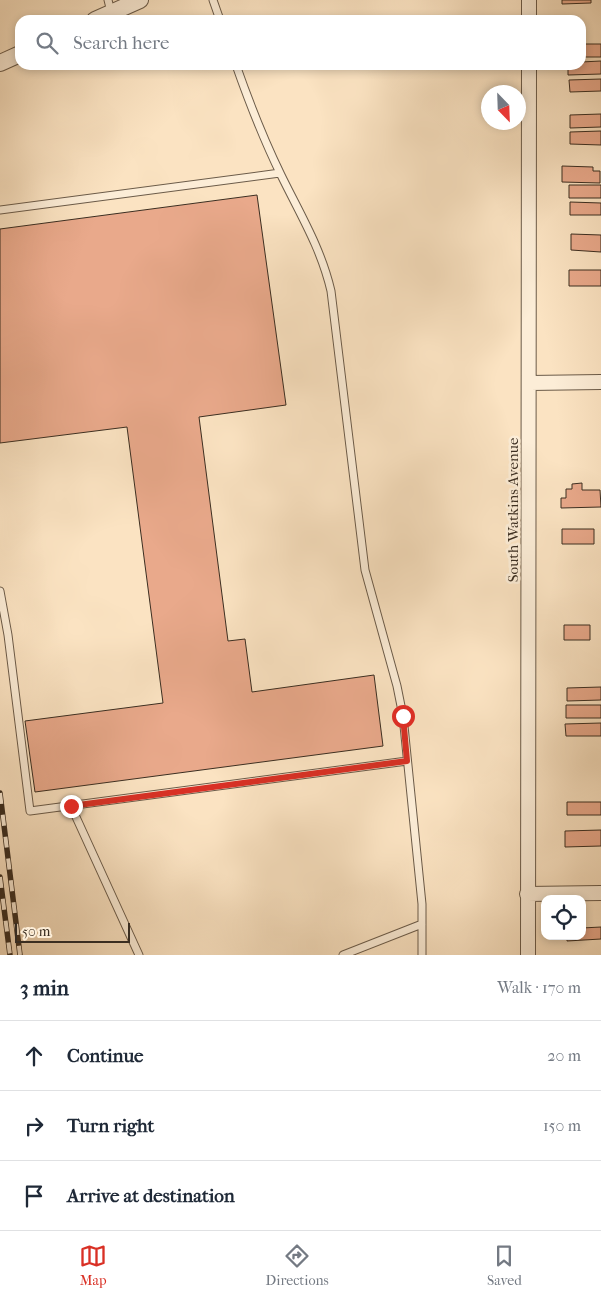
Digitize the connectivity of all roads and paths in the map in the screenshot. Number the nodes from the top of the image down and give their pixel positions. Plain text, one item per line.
1 (140, 0) edge
2 (213, 0) edge
3 (529, 0) edge
4 (110, 6) edge
5 (100, 15) edge
6 (218, 15) edge
7 (529, 15) edge
8 (15, 56) edge
9 (0, 63) edge
10 (238, 70) edge
11 (529, 70) edge
12 (280, 174) junction
13 (0, 210) edge
14 (530, 382) junction
15 (601, 382) edge
16 (0, 591) edge
17 (407, 761) junction
18 (71, 806) junction
19 (601, 893) edge
20 (527, 894) junction
21 (422, 924) junction
22 (139, 955) edge
23 (343, 955) edge
24 (422, 955) edge
25 (528, 955) edge

1 - 4 street
2 - 6 lane
3 - 7 street
4 - 5 street
8 - 9 street
10 - 12 lane
11 - 14 street, South Watkins Avenue
12 - 13 lane
12 - 17 lane
14 - 15 street
14 - 20 street, South Watkins Avenue
16 - 18 lane
17 - 18 lane
17 - 21 lane
18 - 22 lane
19 - 20 street
20 - 25 street, South Watkins Avenue
21 - 23 lane
21 - 24 lane

